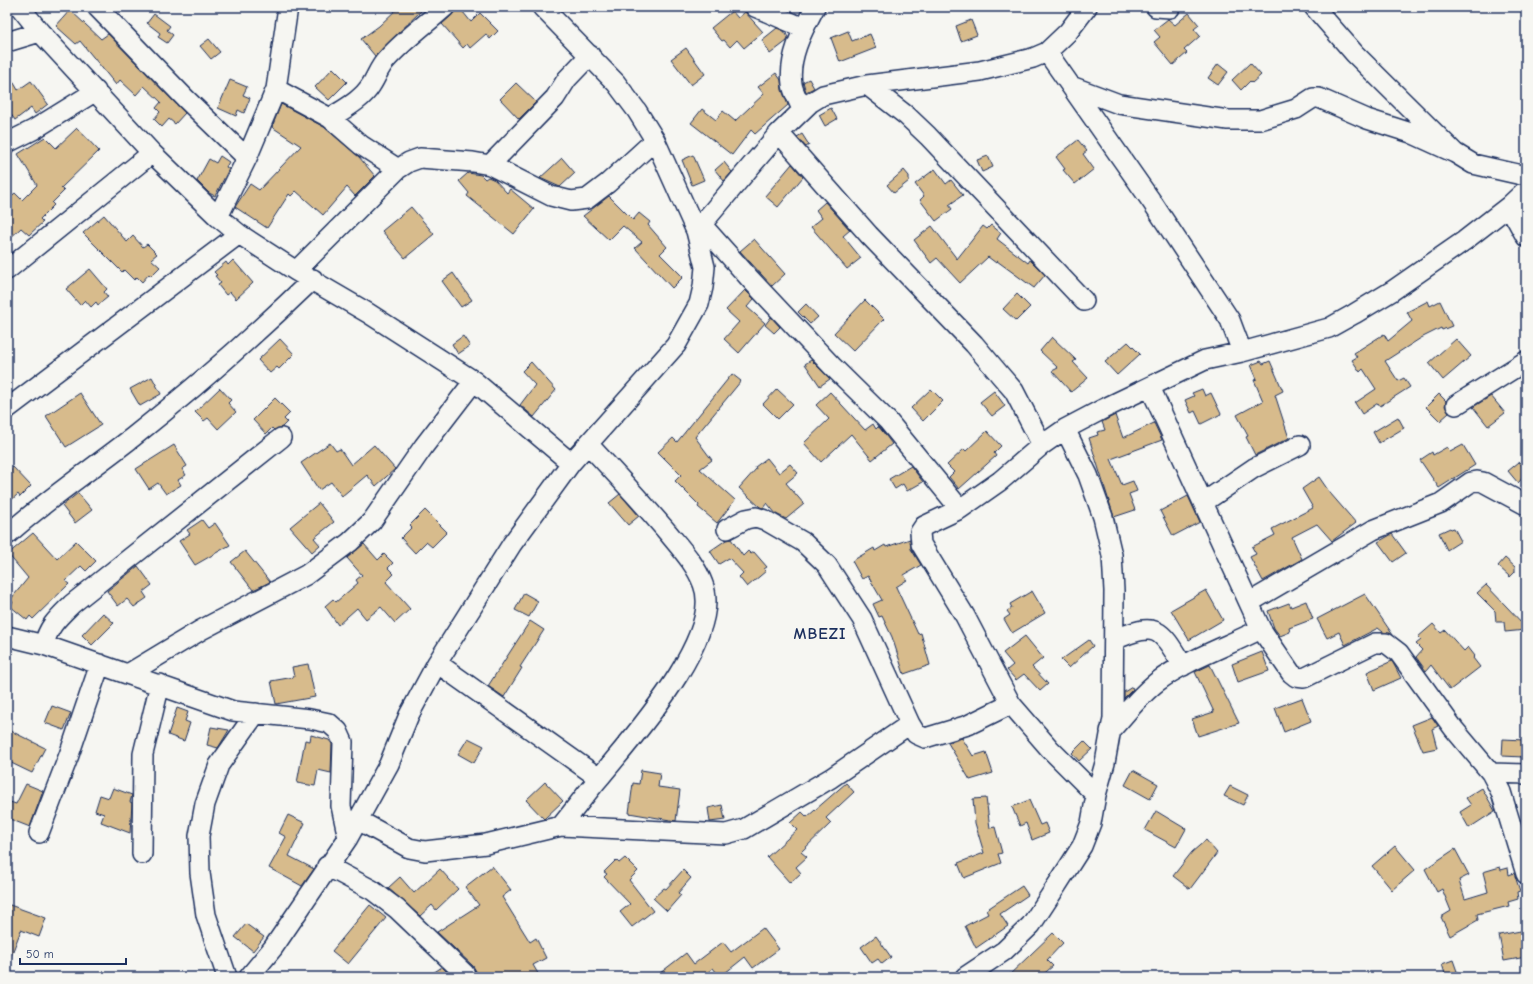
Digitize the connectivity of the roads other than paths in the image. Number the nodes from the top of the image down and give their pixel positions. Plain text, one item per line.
1 (20, 7) edge
2 (97, 7) edge
3 (445, 7) edge
4 (542, 7) edge
5 (755, 7) edge
6 (815, 7) edge
7 (1087, 7) edge
8 (1314, 7) edge
9 (292, 10) edge
10 (804, 28) junction
11 (40, 32) junction
12 (7, 42) edge
13 (1046, 52) junction
14 (590, 55) junction
15 (867, 85) junction
16 (1071, 86) junction
17 (276, 89) junction
18 (96, 91) junction
19 (802, 110) junction
20 (330, 118) junction
21 (779, 133) junction
22 (656, 140) junction
23 (7, 143) edge
24 (152, 153) junction
25 (1455, 153) junction
26 (248, 158) junction
27 (490, 165) junction
28 (398, 169) junction
29 (1526, 176) edge
30 (1526, 190) edge
31 (1509, 206) junction
32 (218, 217) junction
33 (699, 228) junction
34 (240, 234) junction
35 (1526, 237) edge
36 (7, 270) edge
37 (304, 275) junction
38 (1084, 301) dead end
39 (1242, 352) junction
40 (1526, 361) edge
41 (474, 381) junction
42 (1150, 387) junction
43 (1456, 405) dead end
44 (7, 409) edge
45 (1065, 430) junction
46 (281, 438) dead end
47 (588, 444) junction
48 (1042, 445) junction
49 (1300, 445) dead end
50 (571, 463) junction
51 (1204, 502) junction
52 (1526, 505) edge
53 (960, 509) junction
54 (727, 529) dead end
55 (7, 535) edge
56 (1250, 602) junction
57 (1261, 630) junction
58 (7, 636) edge
59 (1114, 640) junction
60 (44, 645) junction
61 (437, 663) junction
62 (100, 664) junction
63 (1183, 666) junction
64 (128, 674) junction
65 (160, 684) junction
66 (1011, 704) junction
67 (256, 713) junction
68 (910, 724) junction
69 (1110, 731) junction
70 (1491, 772) junction
71 (1526, 774) edge
72 (599, 778) junction
73 (1096, 795) junction
74 (358, 820) junction
75 (561, 826) junction
76 (39, 833) dead end
77 (348, 838) junction
78 (142, 854) dead end
79 (327, 866) junction
80 (1526, 874) edge
81 (465, 974) dead end
82 (227, 977) edge
83 (249, 977) edge
84 (965, 977) edge

1 - 11 street
2 - 26 street
3 - 20 street
4 - 14 street
5 - 10 street
6 - 10 street
7 - 13 street
8 - 25 street
9 - 17 street
10 - 19 street
11 - 12 street
11 - 18 street
13 - 15 street
13 - 16 street
14 - 22 street
14 - 27 street
15 - 19 street
15 - 38 street
16 - 25 street
16 - 39 street
17 - 20 street
17 - 26 street
18 - 23 street
18 - 24 street
19 - 21 street
20 - 28 street
21 - 33 street
21 - 48 street
22 - 27 street
22 - 33 street
24 - 32 street
24 - 36 street
25 - 29 street
26 - 32 street
27 - 28 street
28 - 37 street
30 - 31 street
31 - 35 street
31 - 39 street
32 - 34 street
33 - 47 street
33 - 53 street
34 - 37 street
34 - 44 street
37 - 41 street
37 - 55 street
39 - 42 street
40 - 43 street
41 - 50 street
41 - 64 street
42 - 45 street
42 - 51 street
45 - 48 street
45 - 59 street
46 - 60 street
47 - 50 street
47 - 72 street
48 - 53 street
49 - 51 street
50 - 61 street
51 - 56 street
52 - 56 street
53 - 66 street
54 - 68 street
56 - 57 street
57 - 63 street
57 - 70 street
58 - 60 street
59 - 63 street
59 - 69 street
60 - 62 street
61 - 72 street
61 - 74 street
62 - 64 street
62 - 76 street
63 - 69 street
64 - 65 street
65 - 67 street
65 - 78 street
66 - 68 street
66 - 73 street
67 - 77 street
67 - 82 street
68 - 75 street
69 - 73 street
70 - 71 street
70 - 80 street
72 - 75 street
73 - 84 street
74 - 75 street
74 - 77 street
77 - 79 street
79 - 81 street
79 - 83 street

